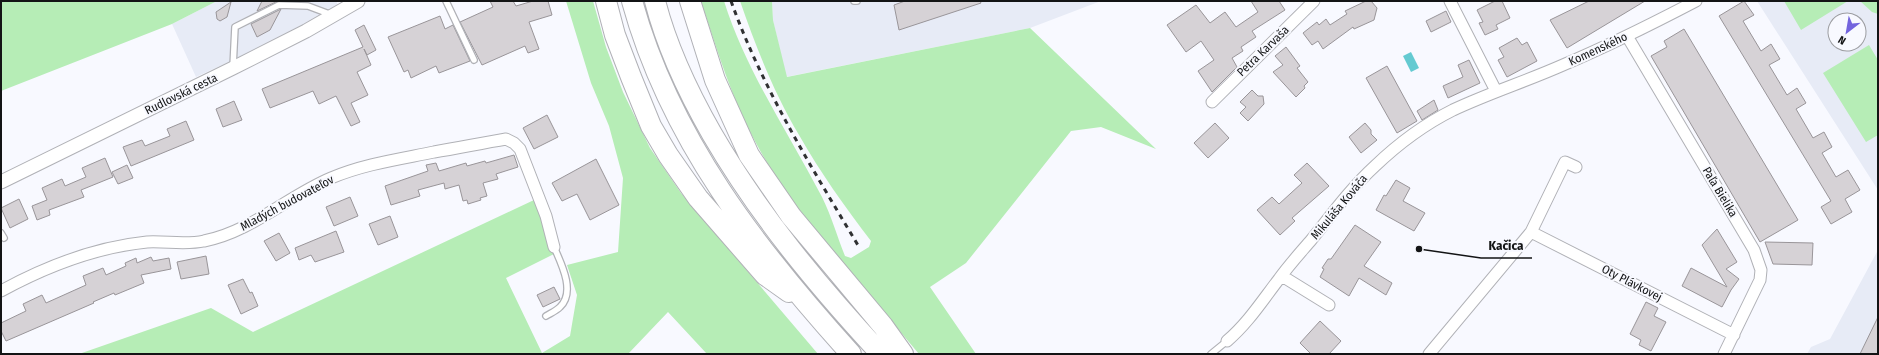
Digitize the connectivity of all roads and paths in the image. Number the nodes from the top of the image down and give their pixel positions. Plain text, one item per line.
1 (358, 1) edge
2 (446, 1) edge
3 (606, 1) edge
4 (632, 1) edge
5 (655, 1) edge
6 (690, 1) edge
7 (1314, 1) edge
8 (1450, 1) edge
9 (1696, 1) edge
10 (334, 16) junction
11 (1627, 36) junction
12 (474, 60) dead end
13 (233, 68) junction
14 (1496, 91) junction
15 (1212, 102) dead end
16 (1576, 167) dead end
17 (1, 182) edge
18 (1531, 232) junction
19 (554, 247) joint
20 (1282, 276) junction
21 (1, 291) edge
22 (807, 305) junction
23 (1329, 305) dead end
24 (546, 316) dead end
25 (1734, 334) junction
26 (1227, 341) joint
27 (851, 354) edge
28 (881, 354) edge
29 (903, 354) edge
30 (1211, 354) edge
31 (1429, 354) edge
32 (1724, 354) edge

1 - 10 street, Rudlovská cesta
2 - 12 lane
3 - 22 highway
4 - 22 highway
5 - 28 highway
6 - 29 highway
7 - 15 street, Petra Karvaša
8 - 14 street
9 - 11 street, Komenského
10 - 13 street, Rudlovská cesta
10 - 13 lane
11 - 14 street, Komenského
11 - 25 street, Paľa Bielika
13 - 17 street, Rudlovská cesta
14 - 20 street, Mikuláša Kováča
16 - 18 street
18 - 25 street, Oty Plávkovej
18 - 31 street
19 - 21 street, Mladých budovateľov
19 - 24 lane
20 - 23 street
20 - 26 street, Mikuláša Kováča
22 - 27 highway
25 - 32 street, Paľa Bielika
26 - 30 lane

